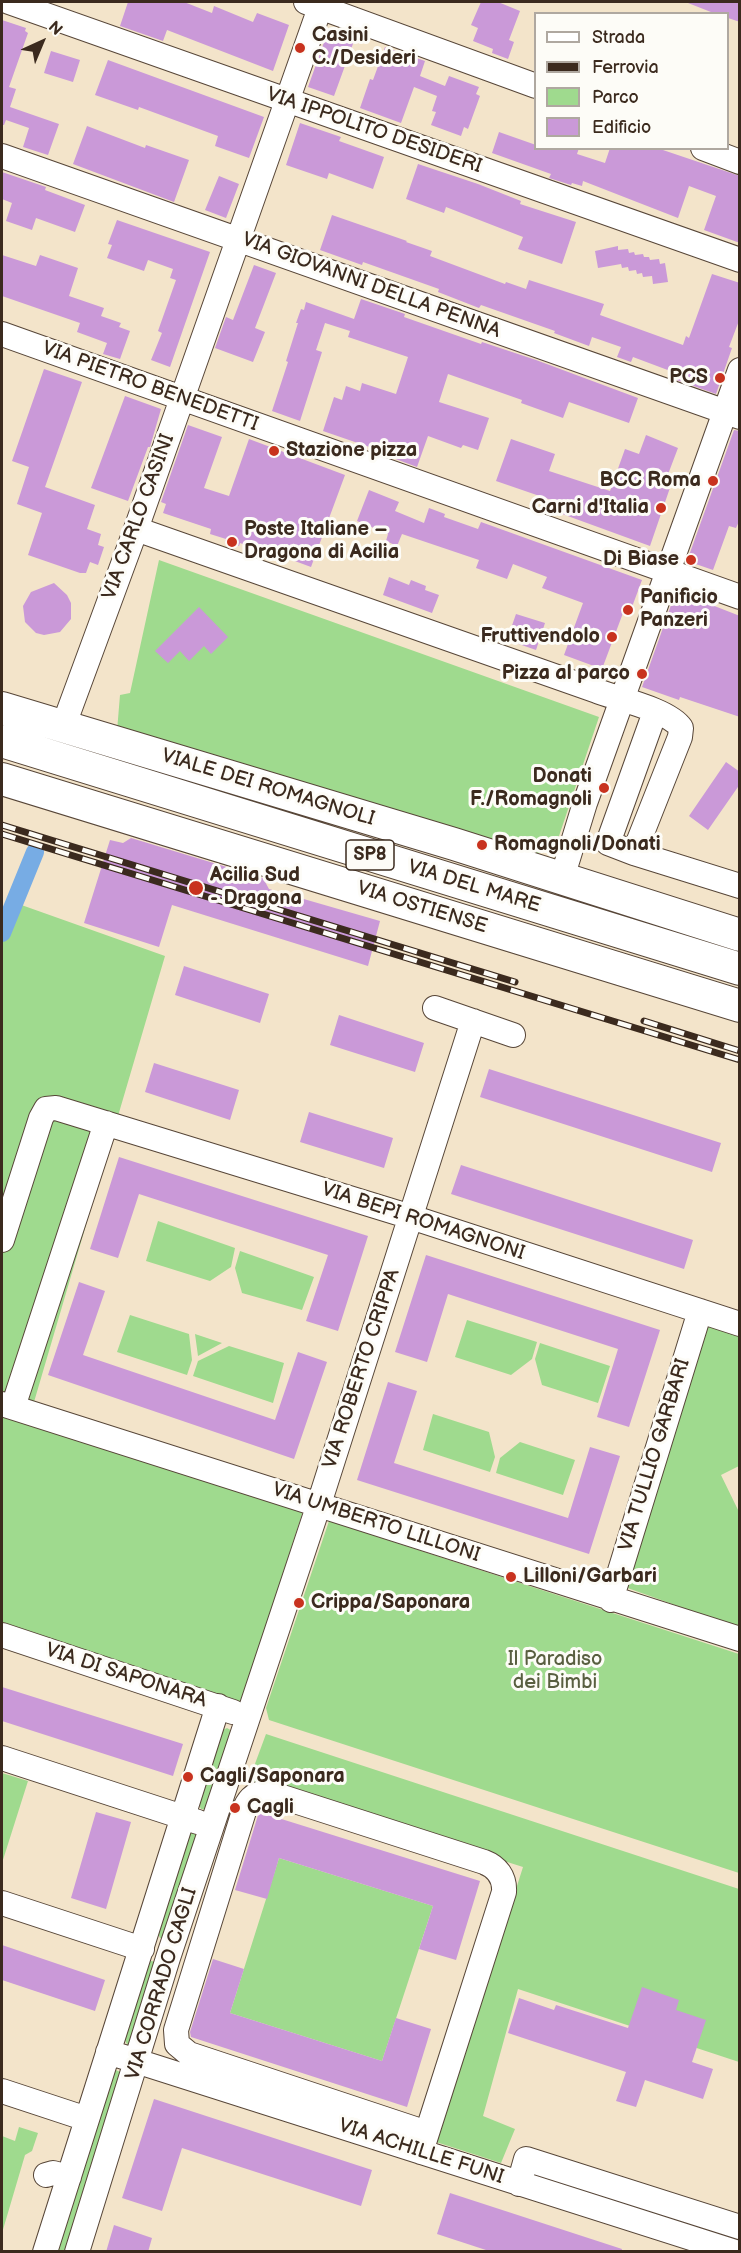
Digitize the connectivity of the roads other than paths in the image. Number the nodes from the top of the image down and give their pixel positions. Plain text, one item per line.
1 (9, 2) edge
2 (316, 3) edge
3 (534, 85) edge
4 (286, 100) junction
5 (708, 150) edge
6 (2, 156) edge
7 (740, 162) edge
8 (238, 238) junction
9 (740, 260) edge
10 (2, 334) edge
11 (740, 370) edge
12 (182, 398) junction
13 (732, 414) edge
14 (136, 529) junction
15 (669, 571) junction
16 (740, 597) edge
17 (622, 700) junction
18 (2, 708) edge
19 (655, 712) junction
20 (63, 727) junction
21 (2, 741) edge
22 (2, 779) edge
23 (634, 853) junction
24 (562, 878) junction
25 (740, 886) edge
26 (740, 935) edge
27 (740, 969) edge
28 (740, 1006) edge
29 (435, 1008) dead end
30 (473, 1021) junction
31 (513, 1035) dead end
32 (106, 1123) junction
33 (411, 1217) junction
34 (2, 1240) edge
35 (699, 1311) junction
36 (740, 1324) edge
37 (7, 1406) edge
38 (320, 1504) junction
39 (610, 1599) junction
40 (2, 1635) edge
41 (740, 1639) edge
42 (218, 1706) junction
43 (250, 1718) junction
44 (2, 1758) edge
45 (183, 1817) junction
46 (212, 1826) junction
47 (2, 1903) edge
48 (145, 1940) junction
49 (168, 1958) junction
50 (108, 2052) junction
51 (138, 2062) junction
52 (2, 2091) edge
53 (87, 2119) junction
54 (424, 2143) junction
55 (519, 2184) junction
56 (709, 2218) junction
57 (740, 2227) edge
58 (728, 2249) edge
59 (45, 2252) edge
60 (77, 2252) edge

1 - 4 street, VIA IPPOLITO DESIDERI
2 - 3 street
2 - 4 street, VIA CARLO CASINI
4 - 8 street, VIA CARLO CASINI
4 - 9 street, VIA IPPOLITO DESIDERI
5 - 7 street
6 - 8 street, VIA GIOVANNI DELLA PENNA
8 - 12 street, VIA CARLO CASINI
8 - 13 street, VIA GIOVANNI DELLA PENNA
10 - 12 street, VIA PIETRO BENEDETTI
11 - 13 street
12 - 14 street, VIA CARLO CASINI
12 - 15 street, VIA PIETRO BENEDETTI
13 - 15 street
14 - 17 street
14 - 20 street, VIA CARLO CASINI
15 - 16 street, VIA PIETRO BENEDETTI
15 - 17 street
17 - 19 street
17 - 24 street
18 - 20 main road, VIALE DEI ROMAGNOLI
19 - 23 street
19 - 23 street
20 - 24 main road, VIALE DEI ROMAGNOLI
21 - 27 main road, VIA DEL MARE / SP8
22 - 28 main road, VIA OSTIENSE
23 - 25 street
24 - 26 main road, VIALE DEI ROMAGNOLI
29 - 30 street
30 - 31 street
30 - 33 street, VIA ROBERTO CRIPPA
32 - 33 street, VIA BEPI ROMAGNONI
32 - 34 street
32 - 37 street, VIA UMBERTO LILLONI
33 - 35 street, VIA BEPI ROMAGNONI
33 - 38 street, VIA ROBERTO CRIPPA
35 - 36 street, VIA BEPI ROMAGNONI
35 - 39 street, VIA TULLIO GARBARI
37 - 38 street, VIA UMBERTO LILLONI
38 - 39 street, VIA UMBERTO LILLONI
38 - 43 street, VIA ROBERTO CRIPPA
39 - 41 street, VIA UMBERTO LILLONI
40 - 42 street, VIA DI SAPONARA
42 - 43 street, VIA DI SAPONARA
42 - 45 street, VIA CORRADO CAGLI
43 - 46 street, VIA CORRADO CAGLI
44 - 45 street
45 - 46 street
45 - 48 street, VIA CORRADO CAGLI
46 - 49 street, VIA CORRADO CAGLI
47 - 48 street, VIA CORRADO CAGLI
48 - 49 street
48 - 50 street, VIA CORRADO CAGLI
49 - 51 street, VIA CORRADO CAGLI
50 - 51 street, VIA ACHILLE FUNI
50 - 53 street, VIA CORRADO CAGLI
51 - 54 street, VIA ACHILLE FUNI
51 - 60 street, VIA CORRADO CAGLI
52 - 53 street
53 - 59 street, VIA CORRADO CAGLI
54 - 54 street
54 - 55 street, VIA ACHILLE FUNI
55 - 56 street
55 - 58 street, VIA ACHILLE FUNI
56 - 57 street
56 - 58 street

